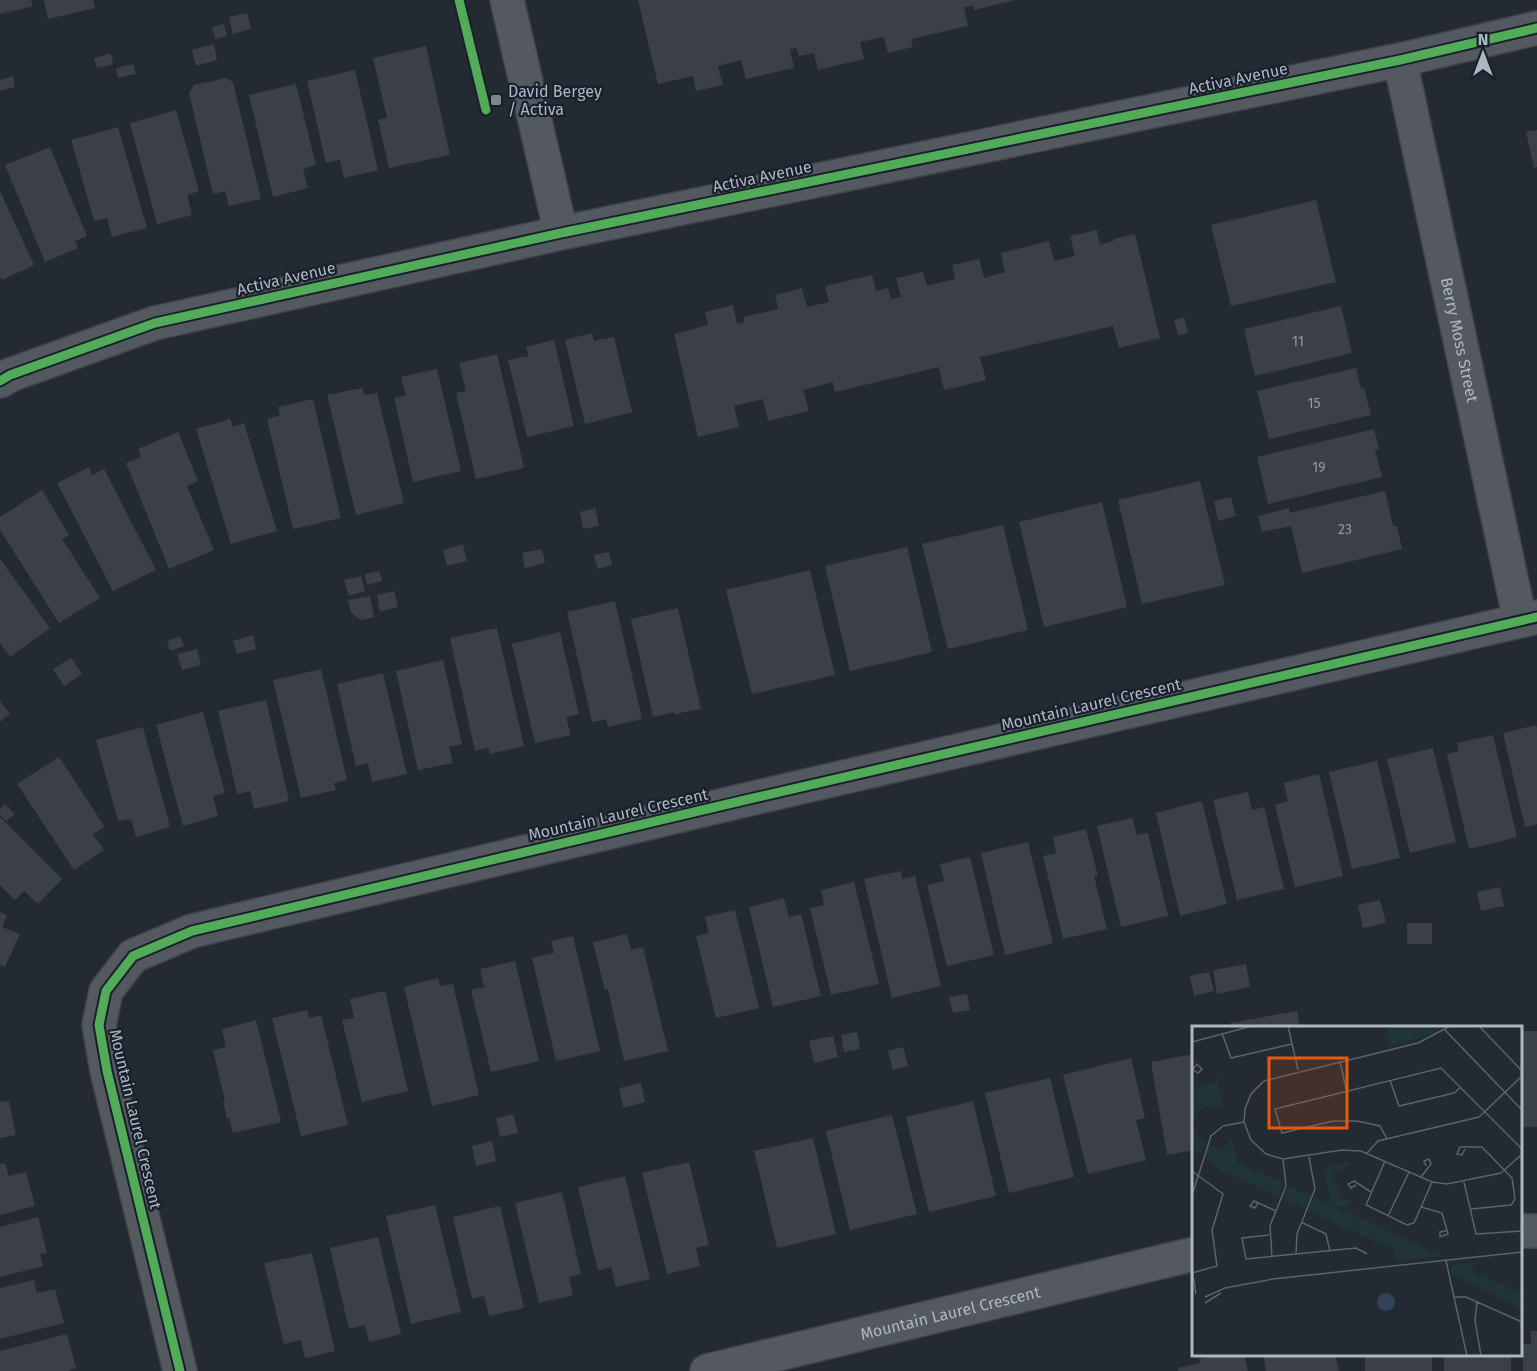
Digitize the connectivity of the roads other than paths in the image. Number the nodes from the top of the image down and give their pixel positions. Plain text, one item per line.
1 (507, 0) edge
2 (1537, 28) edge
3 (1400, 60) junction
4 (561, 233) junction
5 (0, 381) edge
6 (1529, 619) edge
7 (1192, 1254) edge
8 (180, 1371) edge
9 (707, 1371) edge

1 - 4 street
2 - 3 street, Activa Avenue
3 - 4 street, Activa Avenue
3 - 6 street, Berry Moss Street
4 - 5 street, Activa Avenue
6 - 8 street, Mountain Laurel Crescent
7 - 9 street, Mountain Laurel Crescent

